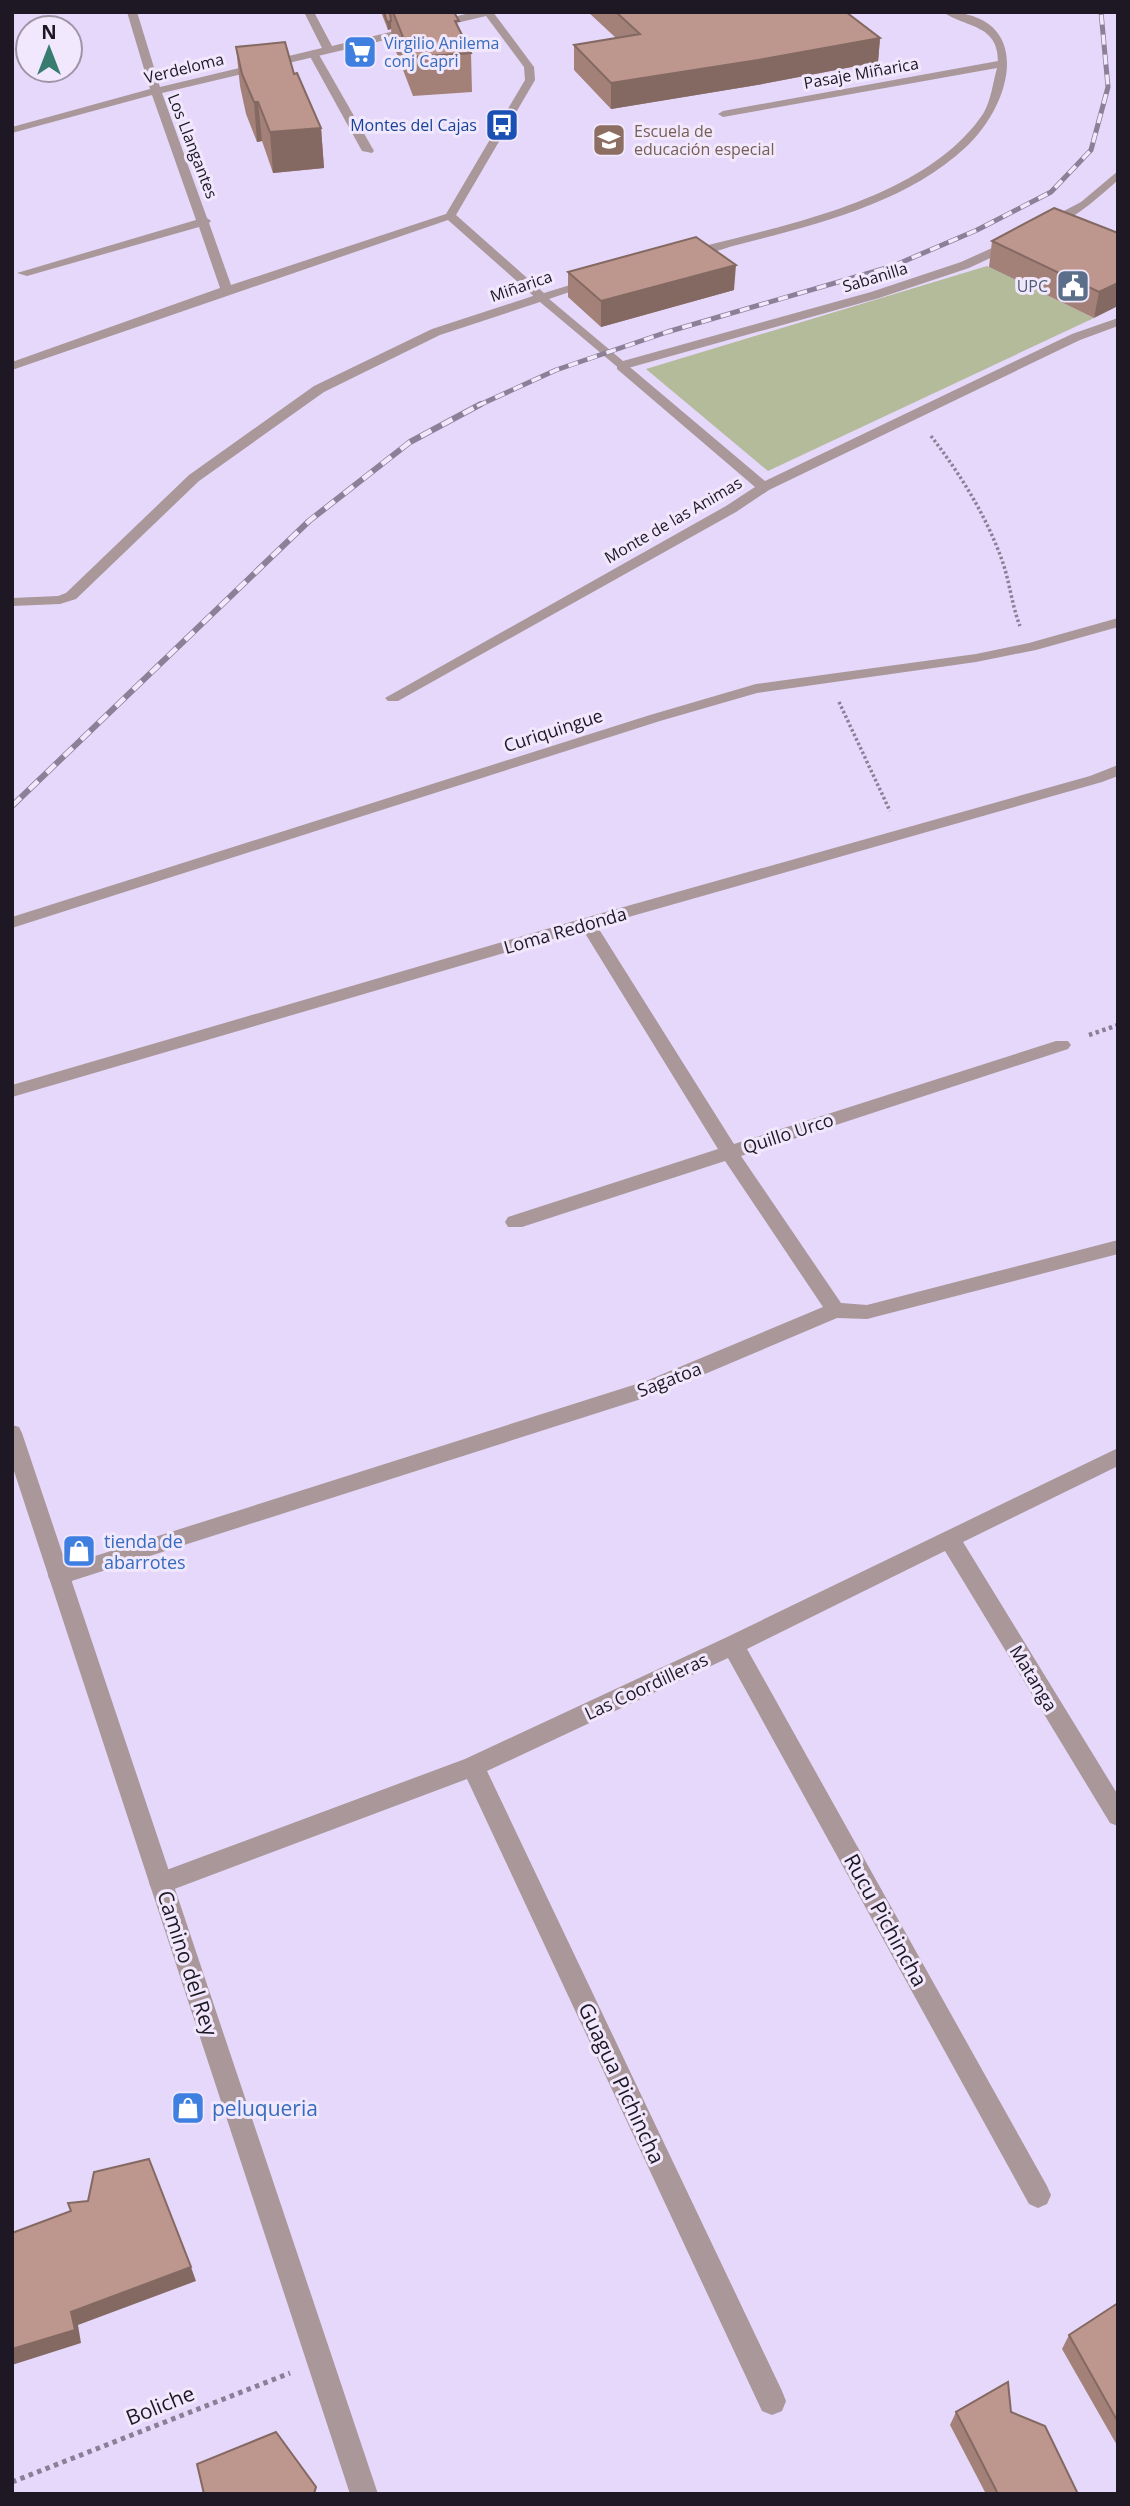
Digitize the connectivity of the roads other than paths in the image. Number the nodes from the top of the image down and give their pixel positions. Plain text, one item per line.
1 (132, 12) edge
2 (309, 12) edge
3 (488, 12) edge
4 (948, 12) edge
5 (328, 49) junction
6 (313, 53) junction
7 (1005, 63) junction
8 (156, 91) junction
9 (723, 114) dead end
10 (12, 130) edge
11 (368, 151) dead end
12 (1118, 174) edge
13 (450, 216) junction
14 (205, 221) junction
15 (1035, 230) edge
16 (1023, 237) edge
17 (675, 258) edge
18 (23, 274) dead end
19 (609, 277) edge
20 (227, 290) junction
21 (542, 298) junction
22 (1118, 322) edge
23 (12, 366) edge
24 (621, 366) junction
25 (764, 487) junction
26 (12, 602) edge
27 (1118, 622) edge
28 (393, 698) dead end
29 (1118, 770) edge
30 (12, 923) edge
31 (587, 923) junction
32 (1062, 1045) dead end
33 (12, 1091) edge
34 (729, 1152) junction
35 (515, 1222) dead end
36 (1118, 1247) edge
37 (835, 1310) junction
38 (12, 1433) edge
39 (1118, 1456) edge
40 (950, 1540) junction
41 (59, 1576) junction
42 (733, 1646) junction
43 (473, 1766) junction
44 (1118, 1816) edge
45 (161, 1882) junction
46 (1038, 2195) dead end
47 (772, 2401) dead end
48 (364, 2494) edge

1 - 8 street, Los Llangantes
2 - 5 street
3 - 5 street, Verdeloma
3 - 13 street
4 - 7 street
5 - 6 street, Verdeloma
6 - 8 street, Verdeloma
6 - 11 street
7 - 9 street, Pasaje Miñarica
7 - 17 street
8 - 10 street, Verdeloma
8 - 14 street, Los Llangantes
12 - 15 street
13 - 20 street
13 - 21 street
14 - 18 street
14 - 20 street, Los Llangantes
16 - 24 street, Sabanilla
19 - 21 street, Miñarica
20 - 23 street
21 - 24 street
21 - 26 street, Miñarica
22 - 25 street, Monte de las Animas
24 - 25 street
25 - 28 street, Monte de las Animas
27 - 30 street, Curiquingue
29 - 31 street, Loma Redonda
31 - 33 street, Loma Redonda
31 - 34 street
32 - 34 street, Quillo Urco
34 - 35 street, Quillo Urco
34 - 37 street
36 - 37 street
37 - 41 street, Sagatoa
38 - 41 street, Camino del Rey
39 - 40 street, Las Coordilleras
40 - 42 street, Las Coordilleras
40 - 44 street, Matanga
41 - 45 street, Camino del Rey
42 - 43 street, Las Coordilleras
42 - 46 street, Rucu Pichincha
43 - 45 street, Las Coordilleras
43 - 47 street, Guagua Pichincha
45 - 48 street, Camino del Rey

